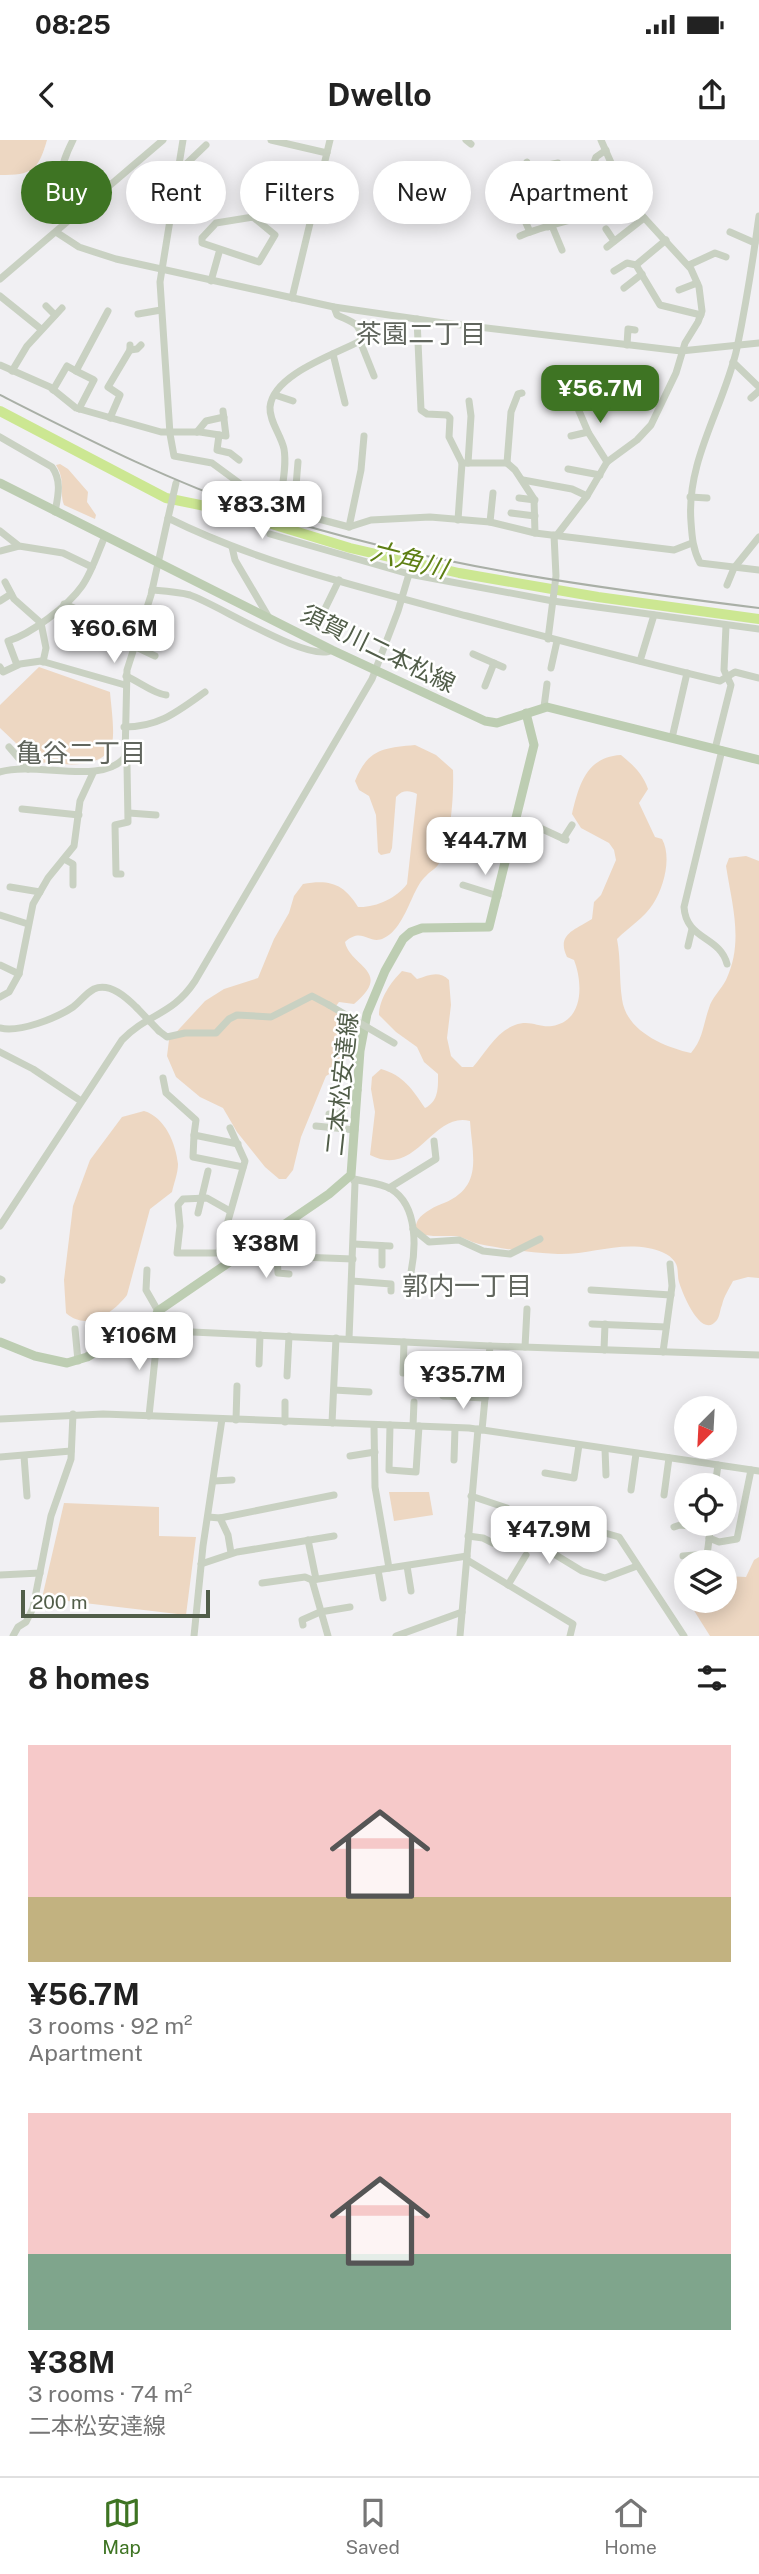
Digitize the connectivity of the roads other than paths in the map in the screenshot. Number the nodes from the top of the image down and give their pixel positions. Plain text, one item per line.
1 (73, 140) edge
2 (163, 140) edge
3 (183, 140) edge
4 (271, 140) edge
5 (330, 140) edge
6 (601, 140) edge
7 (206, 145) dead end
8 (606, 150) junction
9 (327, 153) junction
10 (63, 161) edge
11 (179, 161) edge
12 (189, 161) edge
13 (595, 161) edge
14 (611, 161) edge
15 (112, 183) edge
16 (759, 216) edge
17 (64, 224) edge
18 (169, 224) edge
19 (526, 224) edge
20 (558, 224) edge
21 (636, 224) edge
22 (650, 224) edge
23 (550, 226) junction
24 (606, 229) dead end
25 (56, 232) junction
26 (530, 232) junction
27 (730, 232) dead end
28 (520, 236) dead end
29 (666, 240) junction
30 (614, 241) junction
31 (755, 243) junction
32 (607, 247) dead end
33 (220, 249) junction
34 (562, 250) dead end
35 (756, 256) edge
36 (726, 257) dead end
37 (636, 265) junction
38 (689, 265) junction
39 (161, 270) junction
40 (614, 271) dead end
41 (642, 274) junction
42 (0, 279) edge
43 (211, 281) junction
44 (697, 283) junction
45 (624, 288) dead end
46 (679, 290) dead end
47 (0, 296) edge
48 (292, 298) junction
49 (46, 306) dead end
50 (334, 307) junction
51 (161, 310) junction
52 (108, 311) dead end
53 (138, 314) dead end
54 (701, 315) junction
55 (417, 319) junction
56 (41, 329) junction
57 (635, 330) dead end
58 (360, 341) junction
59 (759, 343) edge
60 (141, 345) dead end
61 (627, 345) junction
62 (737, 346) junction
63 (681, 351) junction
64 (334, 354) junction
65 (733, 362) junction
66 (0, 365) edge
67 (12, 371) junction
68 (76, 371) junction
69 (374, 376) dead end
70 (564, 376) dead end
71 (759, 389) edge
72 (53, 390) junction
73 (522, 393) dead end
74 (572, 394) junction
75 (275, 395) junction
76 (557, 398) dead end
77 (751, 398) dead end
78 (293, 401) dead end
79 (469, 401) dead end
80 (345, 403) dead end
81 (79, 409) junction
82 (110, 418) junction
83 (197, 432) junction
84 (588, 432) junction
85 (170, 434) junction
86 (219, 435) junction
87 (364, 436) dead end
88 (571, 436) dead end
89 (0, 437) edge
90 (239, 460) dead end
91 (607, 462) junction
92 (298, 463) dead end
93 (465, 463) junction
94 (507, 463) junction
95 (568, 469) dead end
96 (600, 475) junction
97 (523, 480) junction
98 (0, 483) edge
99 (176, 483) dead end
100 (492, 492) dead end
101 (587, 496) junction
102 (690, 497) junction
103 (519, 498) dead end
104 (707, 498) dead end
105 (535, 500) junction
106 (280, 503) junction
107 (294, 510) junction
108 (55, 512) junction
109 (511, 513) dead end
110 (690, 515) junction
111 (535, 516) junction
112 (169, 518) junction
113 (458, 520) junction
114 (490, 522) junction
115 (699, 523) dead end
116 (349, 527) junction
117 (0, 531) edge
118 (535, 533) junction
119 (270, 534) dead end
120 (556, 535) junction
121 (105, 536) junction
122 (759, 537) edge
123 (692, 543) junction
124 (19, 546) junction
125 (232, 547) junction
126 (0, 551) edge
127 (159, 563) junction
128 (92, 567) junction
129 (734, 568) junction
130 (759, 570) edge
131 (410, 574) junction
132 (339, 580) junction
133 (5, 582) dead end
134 (727, 585) dead end
135 (152, 590) junction
136 (11, 594) junction
137 (402, 599) junction
138 (0, 601) edge
139 (553, 601) junction
140 (64, 604) junction
141 (84, 612) dead end
142 (654, 615) junction
143 (268, 616) junction
144 (319, 621) dead end
145 (41, 623) junction
146 (726, 626) junction
147 (759, 629) edge
148 (102, 636) dead end
149 (137, 637) junction
150 (548, 639) junction
151 (557, 641) junction
152 (134, 646) junction
153 (332, 650) junction
154 (473, 654) dead end
155 (155, 656) dead end
156 (640, 661) junction
157 (43, 662) junction
158 (494, 663) junction
159 (17, 665) junction
160 (0, 667) edge
161 (503, 667) dead end
162 (551, 668) dead end
163 (375, 670) junction
164 (687, 673) junction
165 (126, 676) junction
166 (727, 677) junction
167 (759, 678) edge
168 (547, 684) dead end
169 (125, 685) junction
170 (485, 686) dead end
171 (205, 692) dead end
172 (166, 695) dead end
173 (544, 707) junction
174 (526, 713) junction
175 (124, 727) junction
176 (672, 738) junction
177 (9, 747) dead end
178 (719, 749) junction
179 (125, 757) junction
180 (759, 760) edge
181 (28, 769) junction
182 (0, 772) edge
183 (93, 773) junction
184 (22, 809) dead end
185 (129, 813) junction
186 (79, 815) junction
187 (156, 815) dead end
188 (514, 821) junction
189 (572, 825) dead end
190 (64, 859) junction
191 (121, 874) dead end
192 (463, 884) dead end
193 (73, 885) dead end
194 (10, 887) dead end
195 (40, 892) junction
196 (498, 896) junction
197 (0, 915) edge
198 (28, 924) junction
199 (692, 929) junction
200 (688, 946) dead end
201 (727, 964) dead end
202 (0, 965) edge
203 (19, 974) junction
204 (0, 997) edge
205 (0, 1028) edge
206 (394, 1043) dead end
207 (0, 1052) edge
208 (163, 1078) dead end
209 (358, 1090) junction
210 (81, 1101) junction
211 (329, 1114) dead end
212 (316, 1126) dead end
213 (230, 1128) dead end
214 (355, 1130) junction
215 (194, 1135) junction
216 (434, 1141) dead end
217 (238, 1144) junction
218 (243, 1167) junction
219 (208, 1171) dead end
220 (352, 1177) junction
221 (389, 1188) junction
222 (200, 1198) junction
223 (230, 1211) junction
224 (198, 1213) dead end
225 (0, 1226) edge
226 (413, 1229) junction
227 (540, 1239) dead end
228 (354, 1244) junction
229 (244, 1252) junction
230 (221, 1254) junction
231 (277, 1256) junction
232 (353, 1259) junction
233 (226, 1264) junction
234 (670, 1264) dead end
235 (382, 1265) dead end
236 (147, 1270) dead end
237 (289, 1274) dead end
238 (410, 1277) dead end
239 (352, 1280) junction
240 (591, 1290) dead end
241 (391, 1291) dead end
242 (671, 1295) junction
243 (527, 1309) dead end
244 (158, 1311) junction
245 (592, 1324) dead end
246 (605, 1324) junction
247 (666, 1327) junction
248 (75, 1329) dead end
249 (154, 1330) junction
250 (260, 1335) junction
251 (289, 1336) junction
252 (337, 1338) junction
253 (349, 1339) junction
254 (0, 1342) edge
255 (404, 1342) junction
256 (490, 1346) junction
257 (525, 1347) junction
258 (604, 1350) junction
259 (663, 1352) junction
260 (759, 1355) edge
261 (78, 1361) junction
262 (259, 1364) dead end
263 (403, 1373) dead end
264 (287, 1376) dead end
265 (237, 1387) dead end
266 (503, 1389) dead end
267 (334, 1390) junction
268 (369, 1392) dead end
269 (485, 1394) junction
270 (443, 1396) dead end
271 (285, 1402) dead end
272 (414, 1402) dead end
273 (73, 1414) junction
274 (149, 1416) junction
275 (0, 1419) edge
276 (222, 1419) junction
277 (236, 1420) junction
278 (285, 1422) junction
279 (332, 1423) junction
280 (374, 1425) junction
281 (390, 1425) junction
282 (416, 1426) junction
283 (456, 1428) junction
284 (480, 1429) junction
285 (579, 1444) junction
286 (605, 1449) junction
287 (71, 1451) junction
288 (375, 1452) junction
289 (636, 1454) junction
290 (24, 1456) junction
291 (350, 1456) dead end
292 (0, 1457) edge
293 (669, 1458) junction
294 (454, 1460) dead end
295 (718, 1465) junction
296 (755, 1471) edge
297 (545, 1473) dead end
298 (717, 1473) edge
299 (606, 1475) dead end
300 (214, 1480) junction
301 (232, 1480) dead end
302 (631, 1490) dead end
303 (334, 1495) dead end
304 (664, 1495) dead end
305 (27, 1496) dead end
306 (471, 1496) junction
307 (208, 1517) junction
308 (220, 1518) junction
309 (593, 1532) dead end
310 (334, 1536) dead end
311 (468, 1536) junction
312 (709, 1538) joint
313 (308, 1540) junction
314 (493, 1543) dead end
315 (708, 1550) edge
316 (231, 1553) junction
317 (526, 1555) dead end
318 (467, 1558) junction
319 (201, 1564) junction
320 (407, 1566) junction
321 (637, 1566) junction
322 (389, 1568) junction
323 (378, 1570) junction
324 (40, 1573) junction
325 (0, 1575) edge
326 (314, 1579) junction
327 (262, 1583) dead end
328 (508, 1585) junction
329 (411, 1591) dead end
330 (383, 1598) dead end
331 (350, 1606) dead end
332 (320, 1612) junction
333 (462, 1612) junction
334 (303, 1625) dead end
335 (13, 1636) edge
336 (194, 1636) edge
337 (328, 1636) edge
338 (396, 1636) edge
339 (460, 1636) edge
340 (570, 1636) edge
341 (684, 1636) edge

1 - 10 street
2 - 15 street
3 - 11 street
4 - 9 street
5 - 9 street
6 - 8 street
7 - 12 street
8 - 13 street
8 - 14 street
9 - 48 street
16 - 31 street
17 - 25 street
18 - 39 street
19 - 26 street
20 - 23 street
21 - 30 street
22 - 29 street
23 - 26 street
23 - 34 street
24 - 30 street
25 - 39 street
25 - 42 street
26 - 28 street
27 - 31 street
29 - 37 street
29 - 38 street
30 - 32 street
31 - 35 street
33 - 33 street
33 - 43 street
35 - 62 street
36 - 38 street
37 - 40 street
37 - 41 street
38 - 44 street
39 - 43 street
39 - 51 street
41 - 45 street
41 - 54 street
43 - 48 street
44 - 46 street
44 - 54 street
47 - 56 street
48 - 50 street
49 - 56 street
50 - 55 street
50 - 58 street
51 - 53 street
51 - 85 street
52 - 68 street
54 - 63 street
55 - 61 street
55 - 93 street
56 - 67 street
57 - 61 street
58 - 64 street
58 - 69 street
59 - 62 street
60 - 82 street
61 - 63 street
62 - 63 street
62 - 65 street
63 - 91 street
64 - 75 street
64 - 80 street
65 - 71 street
65 - 102 street
66 - 67 street
67 - 72 street
68 - 72 street
68 - 81 street
70 - 74 street
71 - 77 street
72 - 81 street
73 - 94 street
74 - 76 street
74 - 84 street
75 - 78 street
75 - 106 street
79 - 93 street
81 - 82 street
82 - 85 street
83 - 85 street
83 - 86 street
83 - 86 street
84 - 88 street
84 - 91 street
85 - 106 street
86 - 90 street
87 - 116 street
89 - 108 street
91 - 96 street
92 - 107 street
93 - 94 street
93 - 113 street
94 - 97 street
95 - 96 street
96 - 101 street
97 - 101 street
97 - 105 street
98 - 108 main road, 須賀川二本松線
99 - 112 street
100 - 114 street
101 - 120 street
102 - 104 street
102 - 110 street
103 - 105 street
105 - 111 street
106 - 107 street
107 - 116 street
108 - 121 main road, 須賀川二本松線
109 - 111 street
110 - 115 street
110 - 123 street
111 - 118 street
112 - 125 street
112 - 127 street
113 - 114 street
113 - 116 street
114 - 118 street
117 - 124 street
118 - 120 street
119 - 131 street
120 - 123 street
120 - 139 street
121 - 127 main road, 須賀川二本松線
121 - 128 street
122 - 129 street
123 - 129 street
124 - 126 street
124 - 128 street
125 - 132 street
125 - 143 street
127 - 135 street
127 - 143 main road, 須賀川二本松線
128 - 140 street
129 - 130 street
129 - 134 street
131 - 137 street
131 - 139 street
132 - 137 street
132 - 144 street
133 - 136 street
135 - 149 street
135 - 153 street
136 - 138 street
136 - 145 street
137 - 150 street
137 - 163 street
139 - 142 street
139 - 150 street
140 - 141 street
140 - 145 street
142 - 146 street
142 - 156 street
143 - 153 main road, 須賀川二本松線
145 - 157 street
145 - 159 street
146 - 147 street
146 - 166 street
148 - 149 street
149 - 152 street
150 - 151 street
151 - 156 street
151 - 162 street
152 - 155 street
152 - 165 street
153 - 163 main road, 須賀川二本松線
154 - 158 street
156 - 164 street
157 - 159 street
157 - 169 street
158 - 161 street
158 - 170 street
159 - 160 street
163 - 174 main road, 須賀川二本松線
163 - 210 street
164 - 166 street
164 - 176 street
165 - 169 street
165 - 172 street
166 - 167 street
166 - 178 street
168 - 173 street
169 - 175 street
171 - 175 street
173 - 174 main road, 須賀川二本松線
173 - 176 main road, 須賀川二本松線
174 - 188 main road, 二本松安達線
175 - 179 street
176 - 178 main road, 須賀川二本松線
177 - 181 street
178 - 180 main road, 須賀川二本松線
178 - 199 street
179 - 183 street
179 - 185 street
181 - 182 street
181 - 183 street
183 - 186 street
184 - 186 street
185 - 187 street
185 - 191 street
186 - 190 street
188 - 189 street
188 - 196 main road, 二本松安達線
190 - 193 street
190 - 195 street
192 - 196 street
194 - 195 street
195 - 198 street
196 - 209 main road, 二本松安達線
197 - 198 street
198 - 203 street
199 - 200 street
199 - 201 street
202 - 203 street
203 - 204 street
205 - 206 street, bridge
207 - 210 street
208 - 215 street
209 - 211 street
209 - 214 main road, 二本松安達線
210 - 225 street
212 - 214 street
213 - 217 street
214 - 220 main road, 二本松安達線
215 - 217 street
215 - 218 street
216 - 221 street
217 - 218 street
218 - 223 street
219 - 222 street
220 - 221 street
220 - 228 street
220 - 229 main road, 二本松安達線
221 - 226 street
222 - 223 street
222 - 224 street
222 - 230 street
223 - 230 street
226 - 227 street
226 - 238 street
228 - 232 street
228 - 235 street
229 - 231 street
229 - 233 main road, 二本松安達線
230 - 233 street
231 - 232 street
231 - 237 street
232 - 239 street
233 - 244 main road, 二本松安達線
234 - 242 street
236 - 244 street
239 - 241 street
239 - 253 street
240 - 242 street
242 - 247 street
243 - 257 street
244 - 249 main road
245 - 246 street
246 - 247 street
246 - 258 street
247 - 259 street
248 - 261 street
249 - 250 street
249 - 261 main road
249 - 274 street
250 - 251 street
250 - 262 street
251 - 252 street
251 - 264 street
252 - 253 street
252 - 267 street
253 - 255 street
254 - 261 main road
255 - 256 street
255 - 263 street
256 - 257 street
256 - 269 street
257 - 258 street
258 - 259 street
259 - 260 street
265 - 277 street
266 - 269 street
267 - 268 street
267 - 279 street
269 - 270 street
269 - 284 street
271 - 278 street
272 - 282 street
273 - 274 street
273 - 275 street
273 - 287 street
274 - 276 street
276 - 277 street
276 - 300 street
277 - 278 street
278 - 279 street
279 - 280 street
280 - 281 street
280 - 288 street
281 - 282 street
281 - 282 street
282 - 283 street
283 - 284 street
283 - 294 street
284 - 285 street
284 - 306 street
285 - 286 street
285 - 297 street
286 - 289 street
286 - 299 street
287 - 290 street
287 - 324 street
288 - 291 street
288 - 322 street
289 - 293 street
289 - 302 street
290 - 292 street
290 - 305 street
293 - 295 street
293 - 304 street
295 - 296 street
295 - 298 street
296 - 312 street
300 - 301 street
300 - 307 street
303 - 308 street
306 - 311 street
306 - 321 street
307 - 308 street
307 - 319 street
308 - 316 street
309 - 321 street
310 - 313 street
311 - 314 street
311 - 318 street
312 - 315 street
313 - 316 street
313 - 326 street
316 - 319 street
317 - 328 street
318 - 320 street
318 - 328 street
318 - 333 street
319 - 336 street
320 - 322 street
320 - 329 street
321 - 341 street
322 - 323 street
323 - 326 street
323 - 330 street
324 - 325 street
324 - 335 street
326 - 327 street
326 - 332 street
328 - 340 street
331 - 332 street
332 - 334 street
332 - 337 street
333 - 338 street
333 - 339 street

